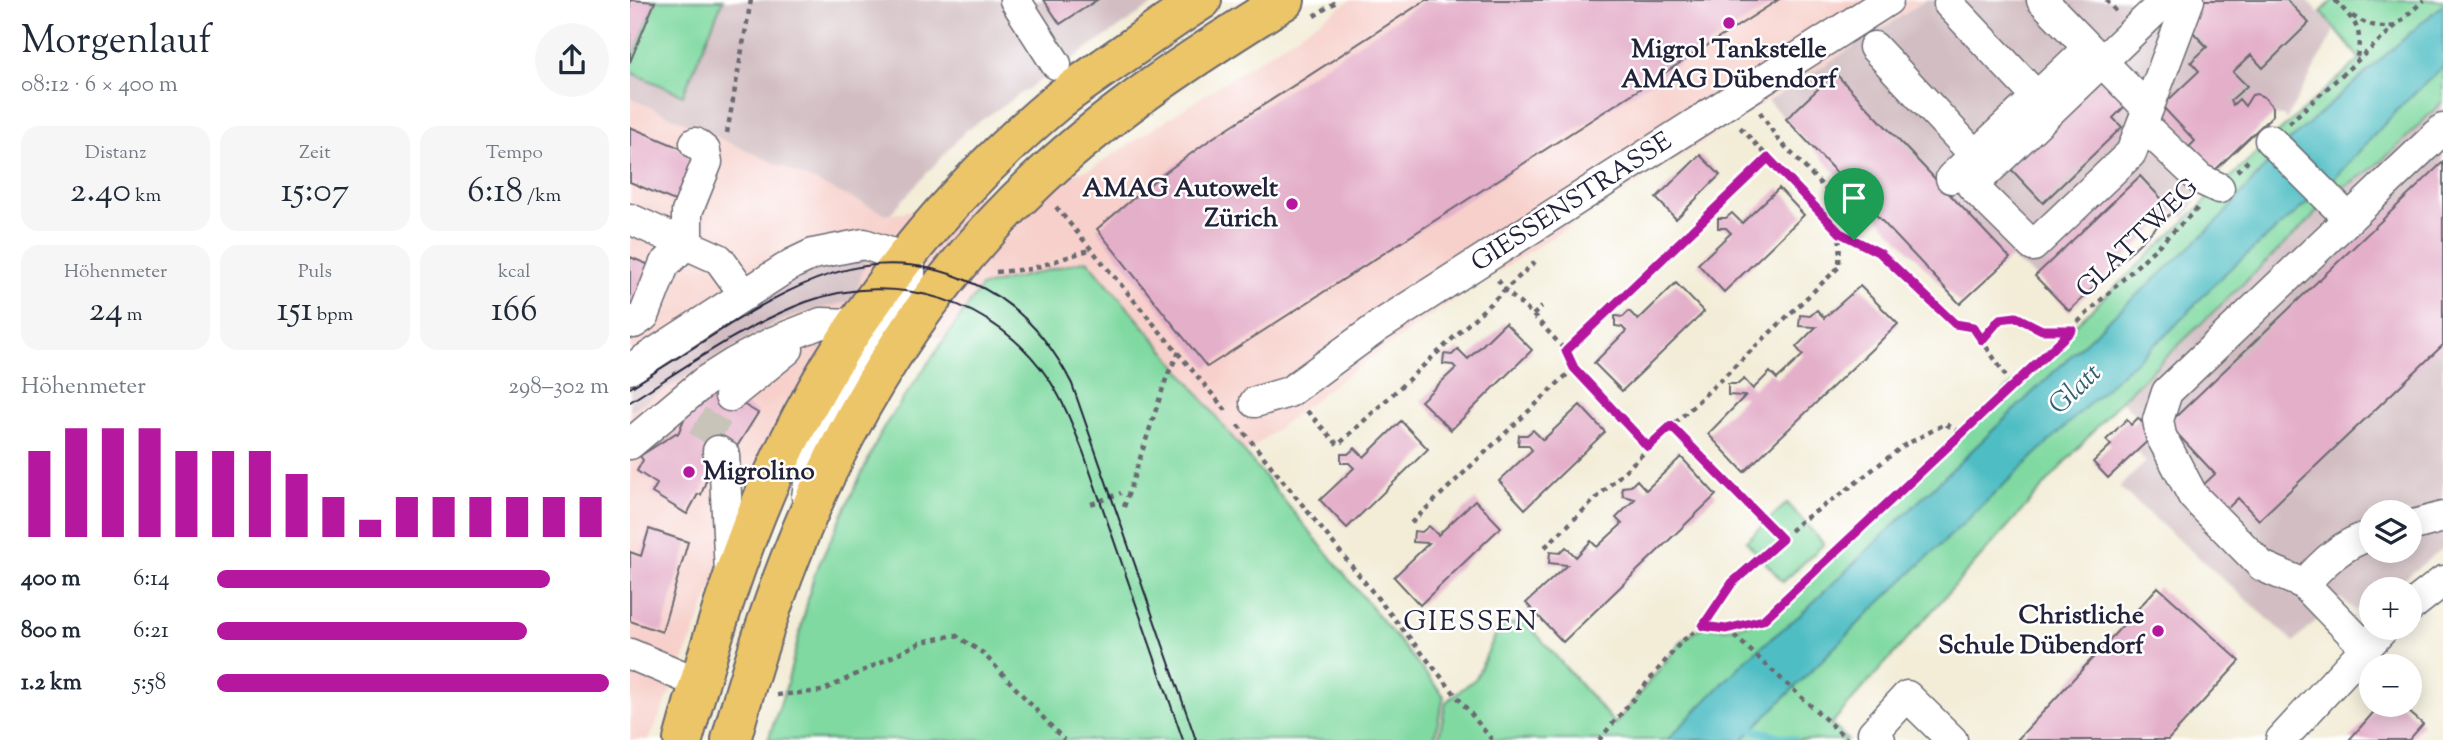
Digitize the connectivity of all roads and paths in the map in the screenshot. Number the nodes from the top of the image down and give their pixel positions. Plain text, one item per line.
1 (751, 0) edge
2 (1015, 0) edge
3 (1202, 0) edge
4 (1339, 0) edge
5 (1888, 0) edge
6 (2042, 0) edge
7 (2138, 0) edge
8 (2166, 0) edge
9 (2189, 0) edge
10 (2335, 0) edge
11 (2424, 0) edge
12 (1949, 4) dead end
13 (1295, 11) edge
14 (2352, 16) junction
15 (2398, 26) junction
16 (1874, 47) dead end
17 (2096, 54) junction
18 (2356, 63) junction
19 (1056, 64) dead end
20 (2036, 96) junction
21 (1754, 104) dead end
22 (2145, 116) junction
23 (1731, 118) dead end
24 (2443, 130) edge
25 (726, 140) dead end
26 (695, 143) dead end
27 (2275, 145) junction
28 (1975, 155) junction
29 (1768, 158) junction
30 (1951, 178) dead end
31 (2219, 188) junction
32 (1046, 214) dead end
33 (2348, 218) junction
34 (630, 219) edge
35 (1840, 233) junction
36 (1854, 240) junction
37 (687, 243) junction
38 (1092, 249) junction
39 (1542, 254) dead end
40 (905, 258) junction
41 (1001, 263) dead end
42 (1491, 272) dead end
43 (1506, 291) junction
44 (746, 295) junction
45 (1542, 307) dead end
46 (1533, 315) junction
47 (630, 322) edge
48 (838, 323) junction
49 (2072, 330) junction
50 (1982, 340) junction
51 (1566, 351) junction
52 (1179, 352) junction
53 (1574, 368) junction
54 (630, 369) edge
55 (2012, 385) junction
56 (730, 396) tunnel mouth
57 (1255, 402) dead end
58 (1301, 405) dead end
59 (1671, 426) junction
60 (1963, 433) junction
61 (630, 444) edge
62 (1648, 447) junction
63 (718, 451) tunnel mouth
64 (1121, 493) dead end
65 (1091, 504) dead end
66 (1124, 507) dead end
67 (2443, 517) edge
68 (803, 522) junction
69 (1410, 523) dead end
70 (2422, 523) edge
71 (1782, 539) junction
72 (2359, 540) edge
73 (1545, 547) dead end
74 (2443, 581) edge
75 (730, 582) junction
76 (2304, 584) junction
77 (2422, 598) edge
78 (1703, 626) junction
79 (2359, 626) edge
80 (1726, 629) junction
81 (2373, 640) edge
82 (630, 654) edge
83 (780, 682) dead end
84 (699, 683) junction
85 (775, 695) junction
86 (772, 706) dead end
87 (683, 740) edge
88 (731, 740) edge
89 (1064, 740) edge
90 (1492, 740) edge
91 (1600, 740) edge
92 (1848, 740) edge
93 (1880, 740) edge
94 (1952, 740) edge
95 (2281, 740) edge

1 - 25 path
2 - 19 street
3 - 40 main road
4 - 13 path
5 - 57 street, GIESSENSTRASSE
6 - 17 street
7 - 17 street
8 - 17 street
9 - 22 street
10 - 14 path
11 - 15 path, GLATTWEG
12 - 20 street
13 - 68 main road
14 - 15 path
14 - 18 path
15 - 18 path, GLATTWEG
16 - 28 street
17 - 20 street
17 - 22 street
17 - 22 street
18 - 27 path, GLATTWEG
20 - 28 street
21 - 36 path
22 - 31 street
23 - 29 path
24 - 33 street
26 - 37 street
27 - 31 path, GLATTWEG
27 - 33 street
28 - 30 street
29 - 35 path
29 - 51 path
31 - 49 path, GLATTWEG
32 - 38 path
33 - 76 street
34 - 37 street
35 - 36 path
35 - 59 path
36 - 50 path
37 - 44 street
37 - 47 street
38 - 41 path
38 - 52 path
39 - 43 path
40 - 44 street
40 - 48 main road
40 - 68 street
42 - 43 path
43 - 46 path
43 - 58 path
44 - 54 street
45 - 46 path
46 - 51 path
48 - 56 street
48 - 61 street
48 - 75 main road
49 - 50 path
49 - 55 path, GLATTWEG
50 - 55 path
51 - 53 path
52 - 66 path
52 - 90 path
53 - 62 path
53 - 69 path
55 - 60 path, GLATTWEG
59 - 62 path
59 - 71 path
60 - 71 path
60 - 80 path, GLATTWEG
62 - 73 path
63 - 75 street
64 - 65 path
67 - 70 street
68 - 88 main road
71 - 78 path
72 - 76 street
74 - 77 street
75 - 84 main road
76 - 79 street
78 - 80 path, GLATTWEG
78 - 91 path
80 - 92 path
81 - 95 street
82 - 84 street
83 - 85 path
84 - 87 main road
85 - 86 path
85 - 89 path
93 - 94 street

